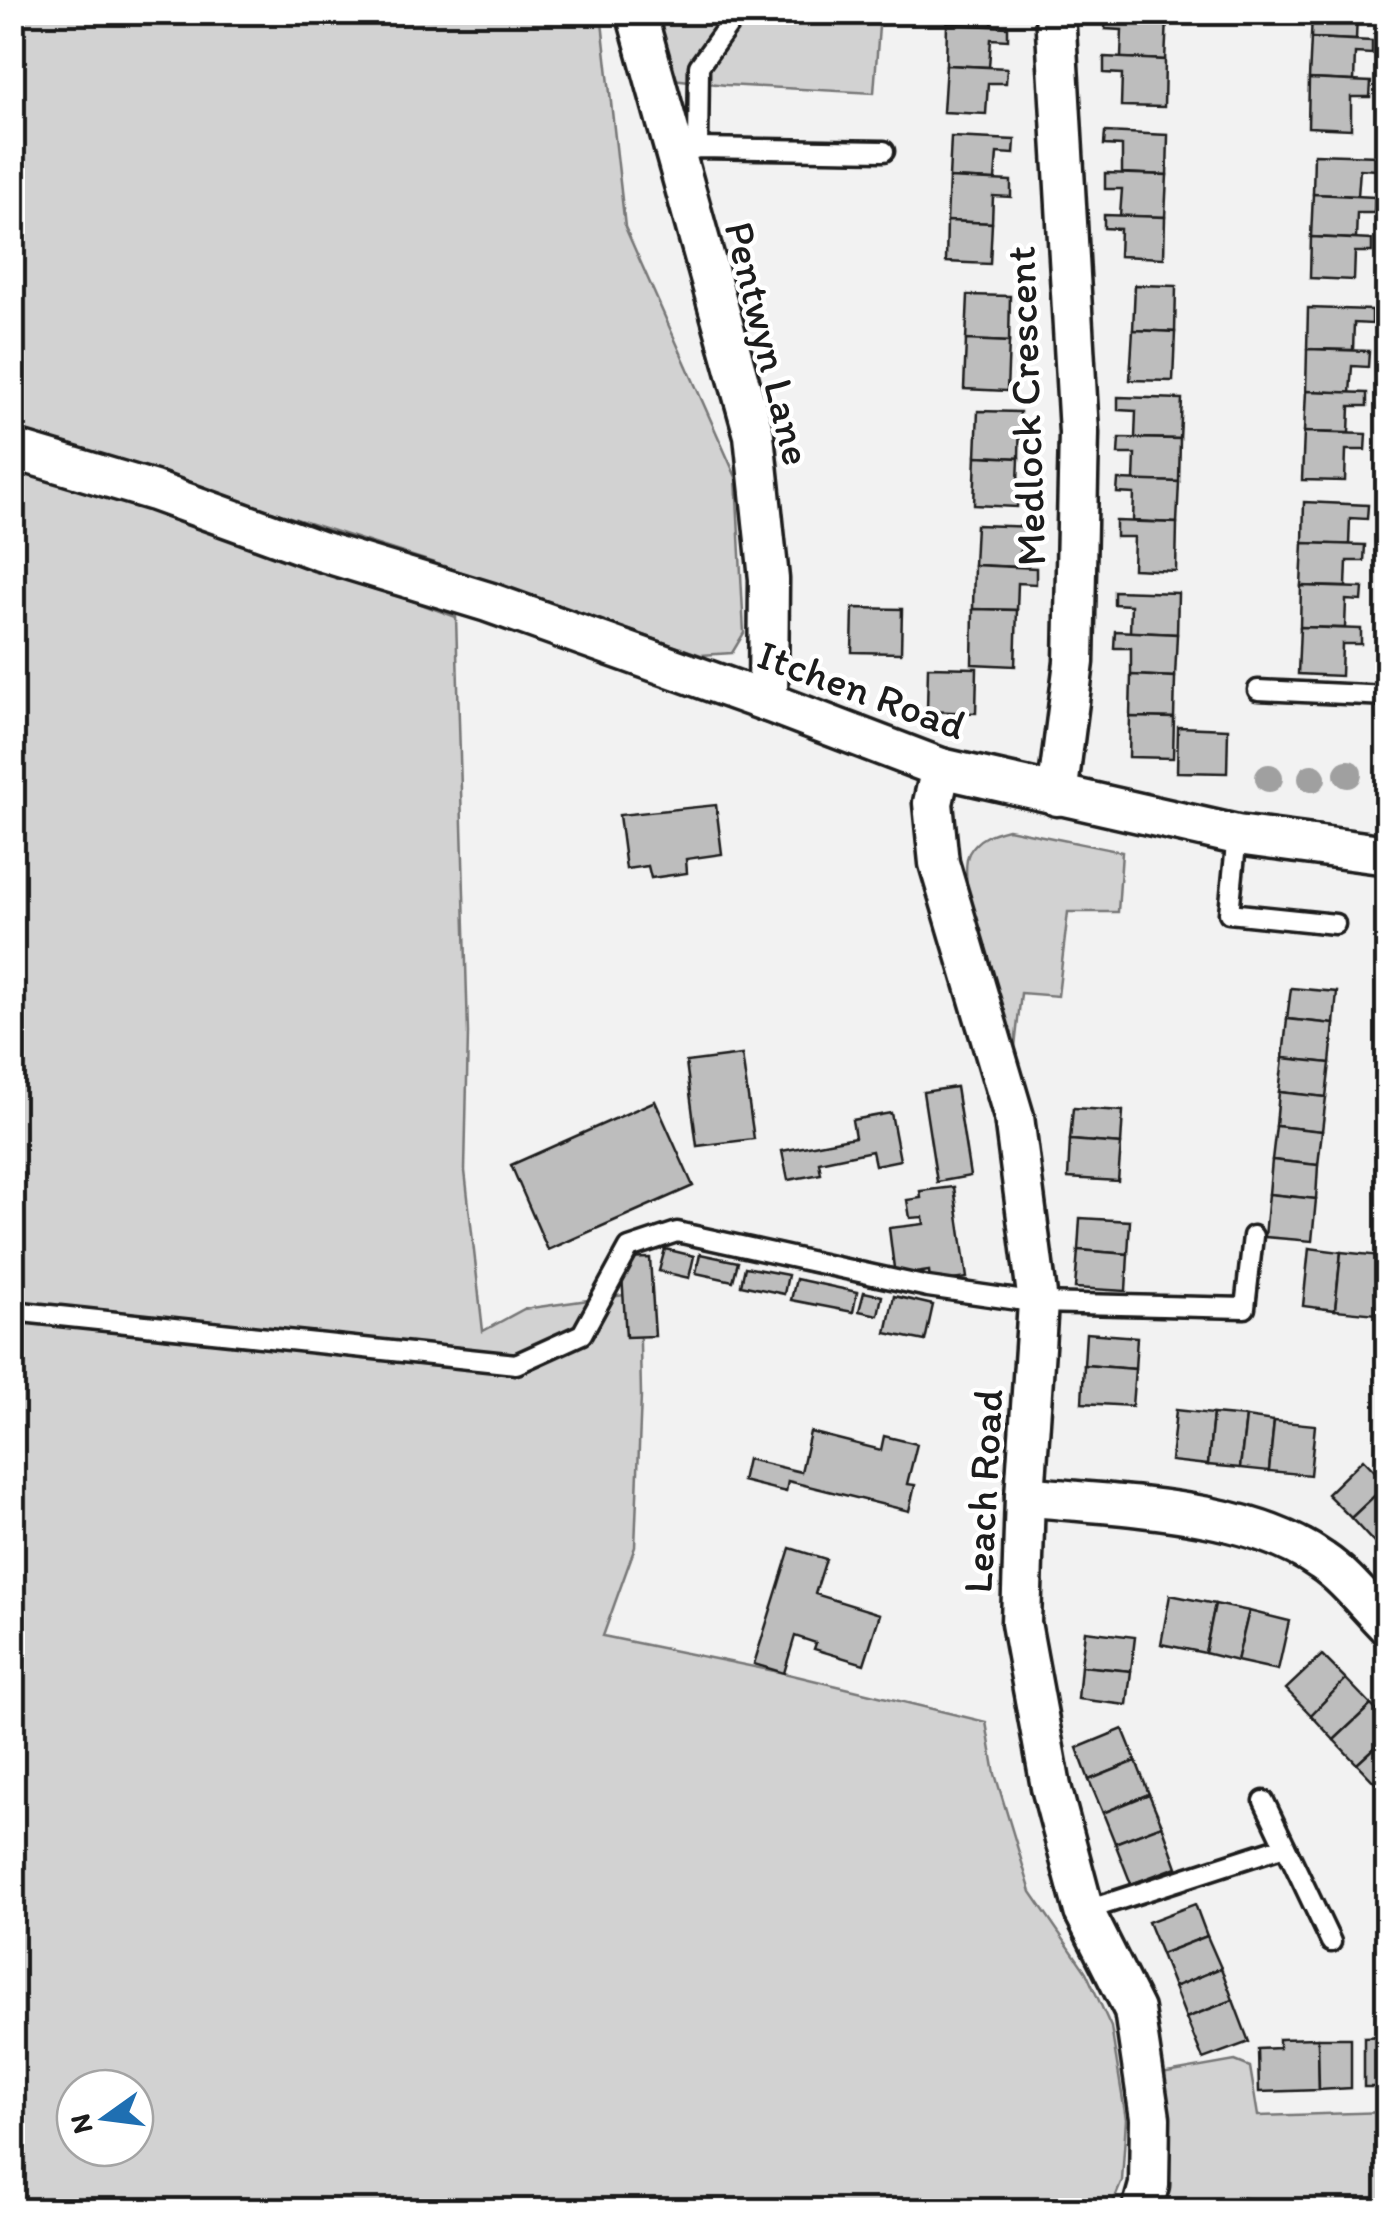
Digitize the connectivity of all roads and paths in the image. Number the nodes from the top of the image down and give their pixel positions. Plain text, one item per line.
1 (636, 12) edge
2 (738, 12) edge
3 (1056, 12) edge
4 (884, 151) dead end
5 (686, 152) junction
6 (12, 449) edge
7 (1258, 690) dead end
8 (1388, 696) edge
9 (768, 702) junction
10 (941, 768) junction
11 (1057, 796) junction
12 (1238, 835) junction
13 (1388, 855) edge
14 (1335, 924) dead end
15 (1254, 1236) dead end
16 (1038, 1303) junction
17 (12, 1311) edge
18 (1025, 1496) junction
19 (1386, 1620) edge
20 (1264, 1801) dead end
21 (1286, 1846) junction
22 (1084, 1911) junction
23 (1331, 1942) dead end
24 (1142, 2210) edge

1 - 5 street, Pentwyn Lane
2 - 5 lane
3 - 11 street, Medlock Crescent
4 - 5 lane
5 - 9 street, Pentwyn Lane
6 - 9 street, Itchen Road
7 - 8 lane
9 - 10 street, Itchen Road
10 - 11 street, Itchen Road
10 - 16 street, Leach Road
11 - 12 street, Itchen Road
12 - 13 street, Itchen Road
12 - 14 lane
15 - 16 lane
16 - 17 lane
16 - 18 street, Leach Road
18 - 19 street
18 - 22 street, Leach Road
20 - 21 lane
21 - 22 lane
21 - 23 lane
22 - 24 street, Leach Road

